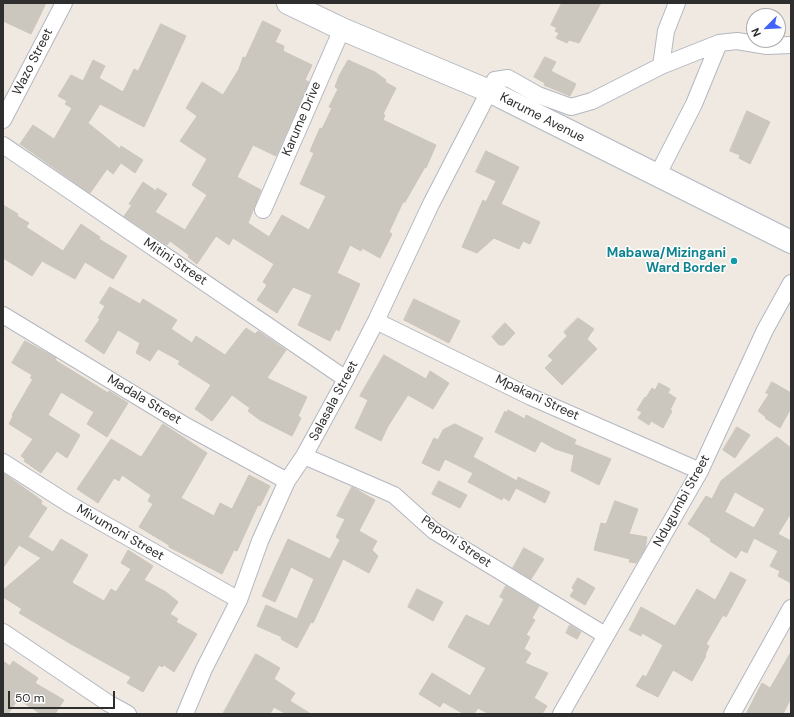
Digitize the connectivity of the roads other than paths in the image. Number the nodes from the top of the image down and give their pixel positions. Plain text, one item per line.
1 (64, 3) edge
2 (677, 3) edge
3 (301, 6) edge
4 (342, 29) junction
5 (720, 43) junction
6 (791, 45) edge
7 (661, 66) junction
8 (489, 91) junction
9 (3, 120) edge
10 (3, 145) edge
11 (657, 176) junction
12 (263, 210) dead end
13 (791, 242) edge
14 (791, 282) edge
15 (3, 314) edge
16 (376, 321) junction
17 (346, 379) junction
18 (304, 456) junction
19 (3, 462) edge
20 (700, 471) junction
21 (287, 481) junction
22 (239, 600) junction
23 (791, 608) edge
24 (3, 632) edge
25 (605, 635) junction
26 (104, 708) edge
27 (128, 714) edge
28 (185, 714) edge
29 (561, 714) edge
30 (732, 714) edge

1 - 9 street, Wazo Street
2 - 7 street
3 - 4 main road, Karume Avenue
4 - 8 main road, Karume Avenue
4 - 12 street, Karume Drive
5 - 6 street
5 - 7 street
5 - 11 street
7 - 8 street
8 - 11 main road, Karume Avenue
8 - 16 street, Salasala Street
10 - 17 street, Mitini Street
11 - 13 main road, Karume Avenue
14 - 20 street, Ndugumbi Street
15 - 21 street, Madala Street
16 - 17 street, Salasala Street
16 - 20 street, Mpakani Street
17 - 18 street, Salasala Street
18 - 21 street, Salasala Street
18 - 25 street, Peponi Street
19 - 22 street, Mivumoni Street
20 - 25 street, Ndugumbi Street
21 - 22 street, Salasala Street
22 - 28 street, Salasala Street
23 - 30 street
24 - 26 street
25 - 29 street, Ndugumbi Street
26 - 27 street

